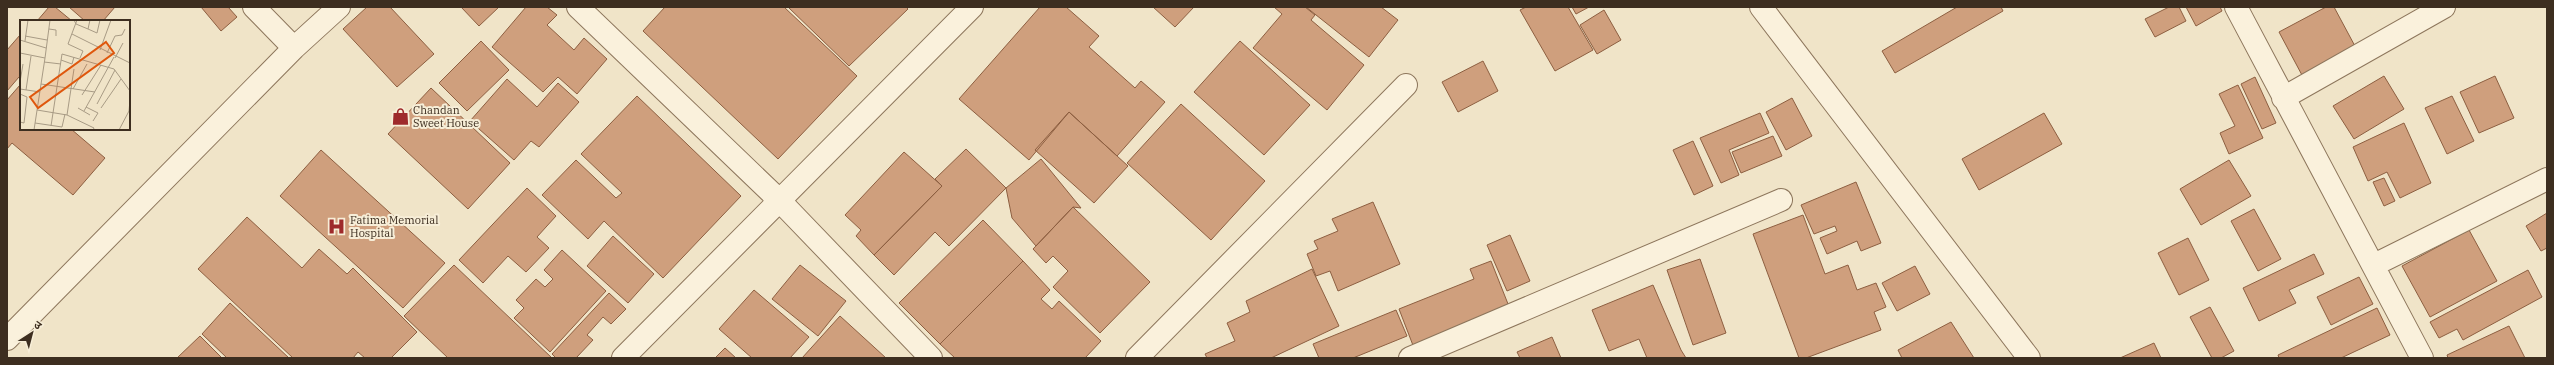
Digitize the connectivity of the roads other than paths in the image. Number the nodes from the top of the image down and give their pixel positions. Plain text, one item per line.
1 (254, 7) edge
2 (339, 7) edge
3 (578, 7) edge
4 (972, 7) edge
5 (1761, 7) edge
6 (2236, 7) edge
7 (2444, 7) edge
8 (294, 48) junction
9 (1406, 85) dead end
10 (2283, 98) junction
11 (2547, 179) edge
12 (779, 200) junction
13 (1781, 200) dead end
14 (2374, 265) junction
15 (7, 339) edge
16 (624, 358) edge
17 (932, 358) edge
18 (1137, 358) edge
19 (1410, 358) edge
20 (2029, 358) edge
21 (2422, 358) edge

1 - 8 street
2 - 8 street
3 - 12 street
4 - 12 street
5 - 20 street
6 - 10 street
7 - 10 street
8 - 15 street
9 - 18 street
10 - 14 street
11 - 14 street
12 - 16 street
12 - 17 street
13 - 19 street
14 - 21 street

